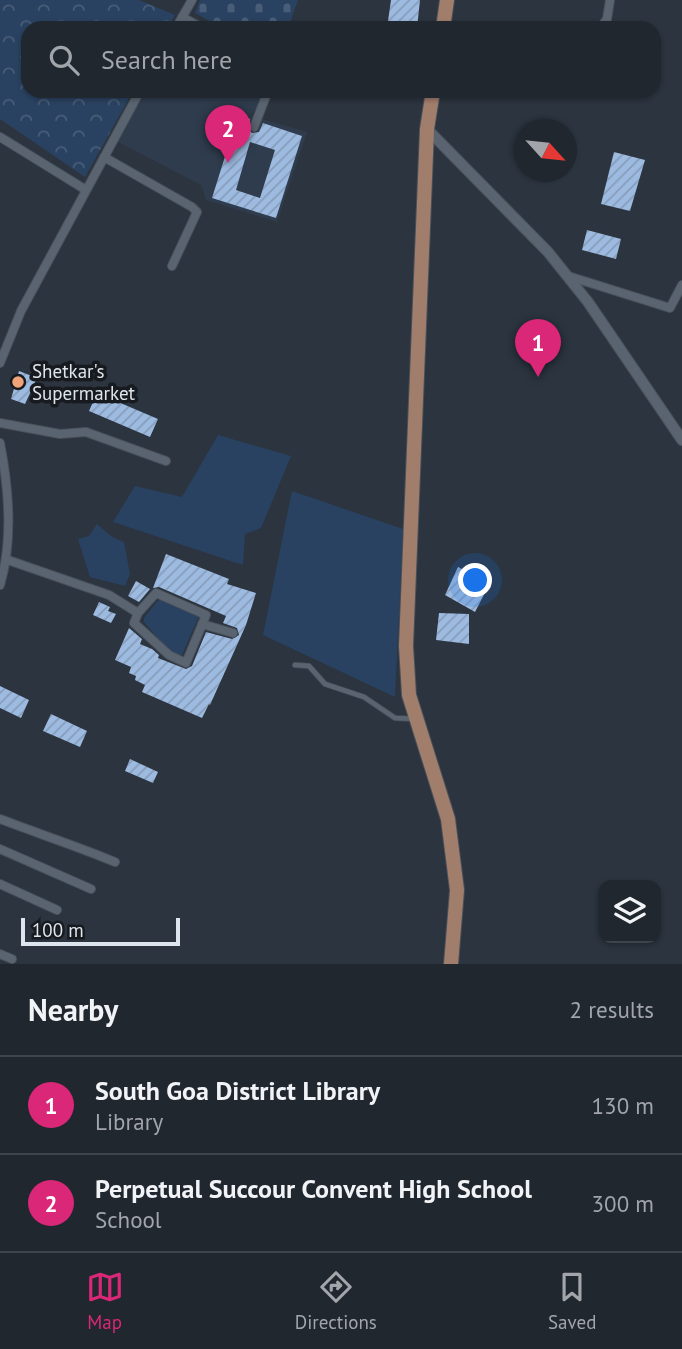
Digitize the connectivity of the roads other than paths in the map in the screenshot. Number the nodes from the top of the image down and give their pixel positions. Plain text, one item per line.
1 (192, 0) edge
2 (447, 0) edge
3 (610, 0) edge
4 (182, 17) junction
5 (180, 21) edge
6 (189, 21) edge
7 (444, 21) edge
8 (605, 21) edge
9 (136, 98) edge
10 (265, 98) edge
11 (432, 98) edge
12 (254, 128) dead end
13 (427, 129) junction
14 (0, 137) edge
15 (104, 157) junction
16 (86, 190) junction
17 (172, 266) dead end
18 (568, 276) junction
19 (682, 285) edge
20 (0, 363) edge
21 (0, 422) edge
22 (682, 440) edge
23 (0, 443) edge
24 (166, 461) dead end
25 (4, 492) edge
26 (8, 560) junction
27 (0, 585) edge
28 (138, 613) junction
29 (202, 624) junction
30 (233, 633) dead end
31 (295, 665) dead end
32 (416, 719) junction
33 (0, 819) edge
34 (0, 849) edge
35 (115, 862) dead end
36 (0, 884) edge
37 (91, 889) dead end
38 (57, 910) dead end
39 (0, 954) edge
40 (12, 959) dead end
41 (452, 964) edge

1 - 4 street
2 - 7 main road
3 - 8 street
4 - 5 street
4 - 6 street
9 - 15 street
10 - 12 street
11 - 13 main road
13 - 18 street
13 - 32 main road
14 - 16 street
15 - 16 street
15 - 17 street
16 - 20 street
18 - 19 street
18 - 22 street
21 - 24 street
23 - 25 street
25 - 26 street
26 - 27 street
26 - 28 street
28 - 29 street
28 - 29 street
29 - 30 street
31 - 32 lane
32 - 41 main road
33 - 35 street
34 - 37 street
36 - 38 street
39 - 40 street

